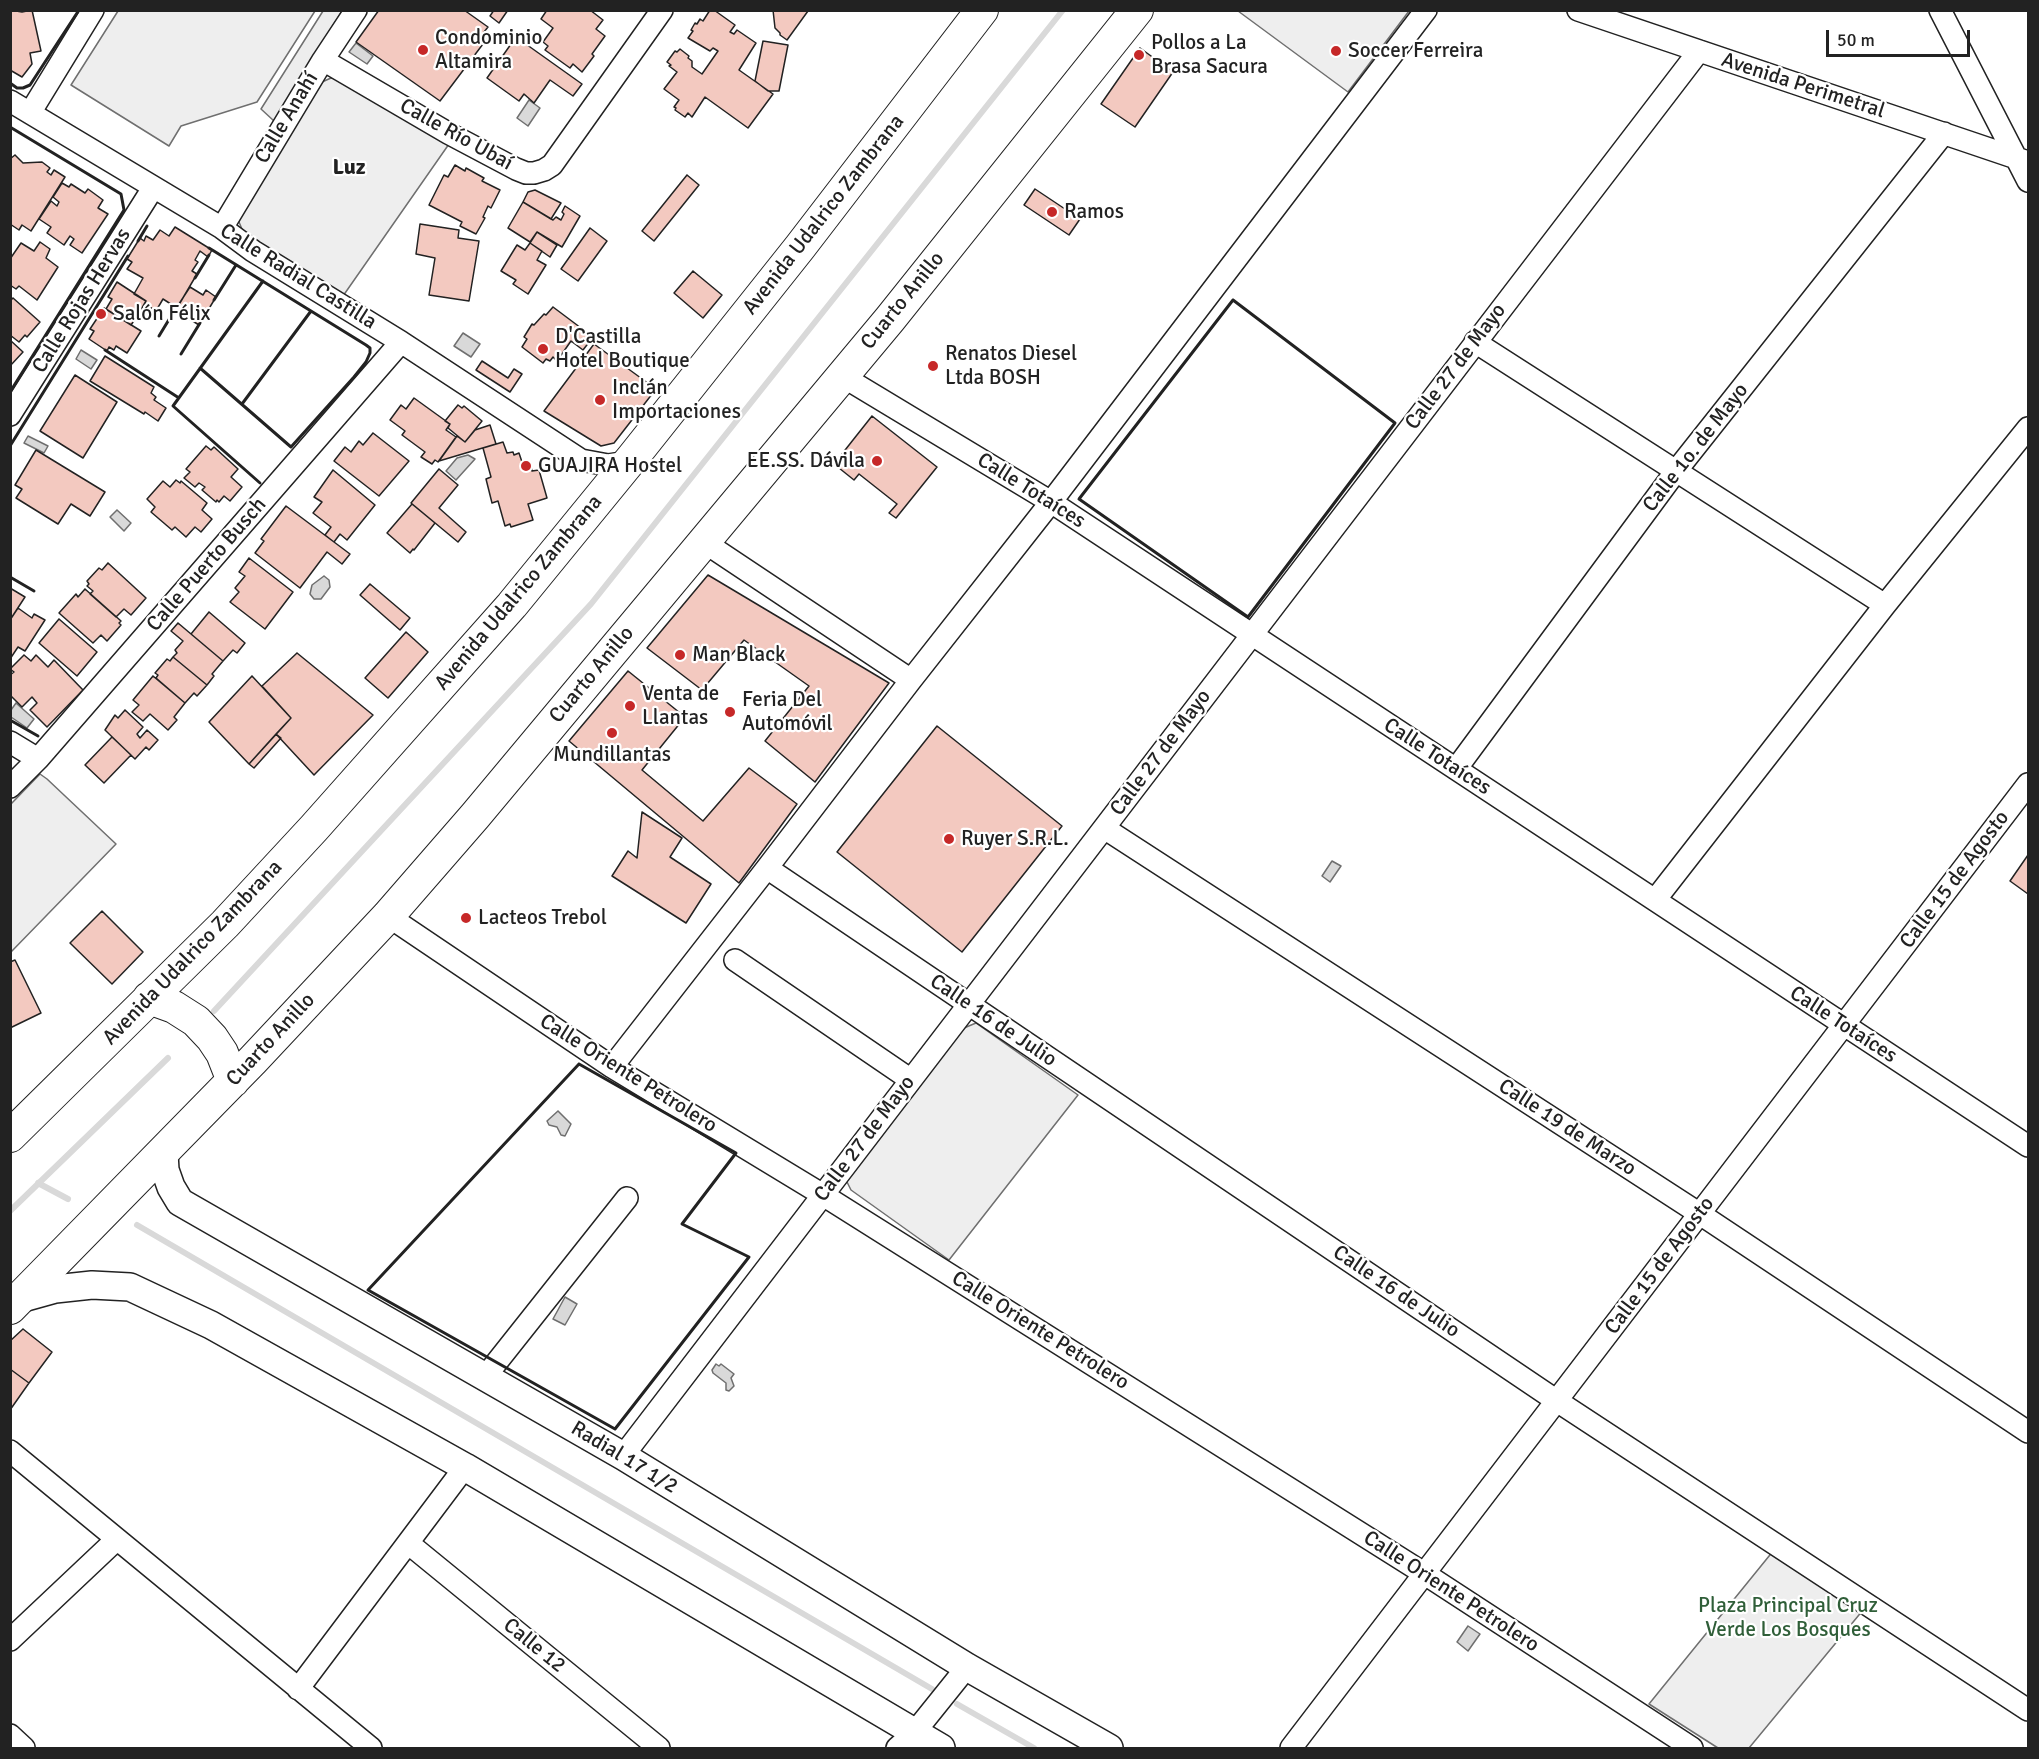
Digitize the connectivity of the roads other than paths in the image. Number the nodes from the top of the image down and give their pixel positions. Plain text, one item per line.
1 (93, 10) edge
2 (356, 10) edge
3 (662, 10) edge
4 (982, 10) edge
5 (1137, 10) edge
6 (1426, 10) edge
7 (1578, 10) edge
8 (1940, 10) edge
9 (1699, 51) junction
10 (323, 60) junction
11 (10, 101) edge
12 (30, 113) junction
13 (1944, 133) junction
14 (2022, 160) edge
15 (2028, 181) edge
16 (153, 188) junction
17 (222, 228) junction
18 (401, 342) junction
19 (1475, 342) junction
20 (842, 376) junction
21 (10, 415) edge
22 (2028, 428) edge
23 (633, 457) junction
24 (581, 460) junction
25 (1676, 471) junction
26 (1051, 502) junction
27 (596, 503) junction
28 (704, 542) junction
29 (1885, 605) junction
30 (1251, 635) junction
31 (911, 680) junction
32 (10, 742) edge
33 (38, 759) junction
34 (1456, 769) junction
35 (2028, 784) edge
36 (10, 787) edge
37 (1104, 828) junction
38 (767, 868) junction
39 (1655, 900) junction
40 (388, 916) junction
41 (735, 960) dead end
42 (149, 998) junction
43 (968, 1005) junction
44 (1844, 1026) junction
45 (227, 1067) junction
46 (612, 1067) junction
47 (910, 1080) junction
48 (10, 1136) edge
49 (2028, 1146) edge
50 (164, 1153) junction
51 (823, 1194) junction
52 (627, 1198) dead end
53 (1700, 1214) junction
54 (15, 1303) edge
55 (486, 1377) junction
56 (1557, 1401) junction
57 (2028, 1432) edge
58 (10, 1451) edge
59 (623, 1456) junction
60 (465, 1467) junction
61 (117, 1539) junction
62 (408, 1543) junction
63 (1425, 1574) junction
64 (10, 1640) edge
65 (967, 1667) junction
66 (298, 1689) junction
67 (2028, 1710) edge
68 (10, 1735) edge
69 (906, 1741) edge
70 (24, 1749) edge
71 (371, 1749) edge
72 (659, 1749) edge
73 (941, 1749) edge
74 (1109, 1749) edge
75 (1291, 1749) edge
76 (1692, 1749) edge

1 - 12 street
2 - 10 street, Calle Anahí
3 - 10 street, Calle Río Ubaí
4 - 23 highway, Avenida Udalrico Zambrana
5 - 20 highway, Cuarto Anillo
6 - 26 street
7 - 9 street, Avenida Perimetral
8 - 14 street
9 - 13 street, Avenida Perimetral
9 - 19 street, Calle 27 de Mayo
10 - 17 street, Calle Anahí
11 - 12 street, Calle Radial Castilla
12 - 16 street, Calle Radial Castilla
13 - 14 street, Avenida Perimetral
13 - 25 street, Calle 1o. de Mayo
14 - 15 street
16 - 17 street, Calle Radial Castilla
16 - 21 street, Calle Rojas Hervas
17 - 18 street, Calle Radial Castilla
18 - 24 street, Calle Radial Castilla
18 - 33 street, Calle Puerto Busch
19 - 25 street
19 - 30 street, Calle 27 de Mayo
20 - 26 street, Calle Totaíces
20 - 28 highway, Cuarto Anillo
22 - 29 street
23 - 24 street, Calle Radial Castilla
23 - 27 highway, Avenida Udalrico Zambrana
24 - 27 street
25 - 29 street
25 - 34 street, Calle 1o. de Mayo
26 - 30 street, Calle Totaíces
26 - 31 street
27 - 42 highway, Avenida Udalrico Zambrana
28 - 31 street
28 - 40 highway, Cuarto Anillo
29 - 39 street
30 - 34 street, Calle Totaíces
30 - 37 street, Calle 27 de Mayo
31 - 38 street
32 - 33 street
33 - 36 street, Calle Puerto Busch
34 - 39 street, Calle Totaíces
35 - 44 street, Calle 15 de Agosto
37 - 43 street, Calle 27 de Mayo
37 - 53 street, Calle 19 de Marzo
38 - 43 street, Calle 16 de Julio
38 - 46 street
39 - 44 street, Calle Totaíces
40 - 45 highway, Cuarto Anillo
40 - 46 street, Calle Oriente Petrolero
41 - 47 street
42 - 45 highway
42 - 48 highway, Avenida Udalrico Zambrana
43 - 47 street, Calle 27 de Mayo
43 - 56 street, Calle 16 de Julio
44 - 49 street, Calle Totaíces
44 - 53 street, Calle 15 de Agosto
45 - 50 highway, Cuarto Anillo
46 - 51 street, Calle Oriente Petrolero
47 - 51 street, Calle 27 de Mayo
50 - 54 highway, Cuarto Anillo
50 - 55 main road, Radial 17 1/2
51 - 59 street, Calle 27 de Mayo
51 - 63 street, Calle Oriente Petrolero
52 - 55 street
53 - 56 street, Calle 15 de Agosto
53 - 57 street, Calle 19 de Marzo
54 - 60 main road
55 - 59 main road, Radial 17 1/2
56 - 63 street, Calle 15 de Agosto
56 - 67 street, Calle 16 de Julio
58 - 61 street
59 - 65 main road, Radial 17 1/2
60 - 62 street
60 - 69 main road
61 - 64 street
61 - 66 street
62 - 66 street
62 - 72 street, Calle 12
63 - 75 street, Calle 15 de Agosto
63 - 76 street, Calle Oriente Petrolero
65 - 69 street
65 - 74 main road, Radial 17 1/2
66 - 71 street
68 - 70 street
69 - 73 main road

